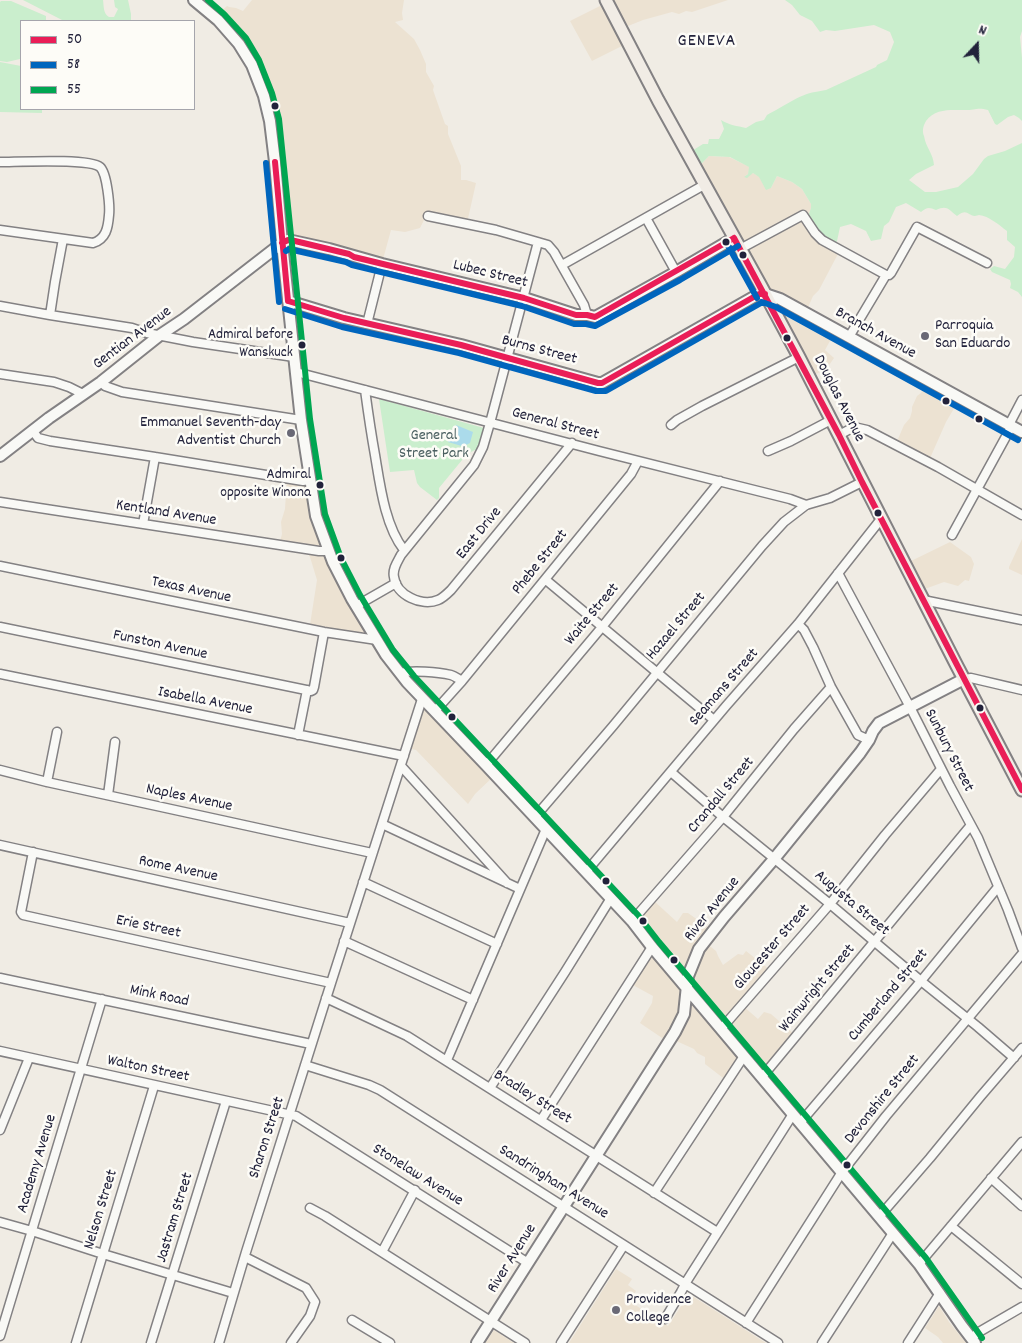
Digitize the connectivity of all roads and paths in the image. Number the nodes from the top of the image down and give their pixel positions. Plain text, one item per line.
1 (606, 0) edge
2 (201, 2) edge
3 (0, 162) edge
4 (704, 185) junction
5 (428, 216) dead end
6 (646, 218) junction
7 (0, 230) edge
8 (734, 238) junction
9 (63, 239) junction
10 (538, 242) junction
11 (282, 243) junction
12 (740, 249) junction
13 (987, 263) dead end
14 (382, 264) junction
15 (562, 265) junction
16 (676, 272) junction
17 (886, 275) junction
18 (765, 294) junction
19 (524, 298) junction
20 (288, 301) junction
21 (0, 306) edge
22 (50, 315) junction
23 (588, 315) junction
24 (367, 324) junction
25 (160, 335) junction
26 (849, 337) junction
27 (294, 357) junction
28 (798, 357) junction
29 (508, 358) junction
30 (296, 372) junction
31 (0, 374) edge
32 (101, 382) junction
33 (365, 390) junction
34 (83, 394) junction
35 (1022, 400) edge
36 (301, 420) junction
37 (831, 420) junction
38 (490, 422) junction
39 (671, 425) dead end
40 (1010, 426) junction
41 (33, 431) junction
42 (1022, 432) edge
43 (839, 435) junction
44 (572, 443) junction
45 (768, 451) dead end
46 (0, 456) edge
47 (155, 457) junction
48 (638, 461) junction
49 (311, 480) junction
50 (720, 482) junction
51 (862, 482) junction
52 (977, 489) junction
53 (0, 502) edge
54 (806, 505) junction
55 (1022, 514) edge
56 (881, 519) junction
57 (144, 524) junction
58 (952, 535) dead end
59 (404, 550) junction
60 (328, 551) junction
61 (0, 566) edge
62 (838, 573) junction
63 (546, 580) junction
64 (396, 583) junction
65 (923, 600) junction
66 (356, 606) junction
67 (1022, 620) edge
68 (798, 624) junction
69 (0, 627) edge
70 (602, 627) junction
71 (324, 632) junction
72 (377, 640) junction
73 (657, 673) junction
74 (0, 674) edge
75 (400, 674) junction
76 (964, 679) junction
77 (462, 681) junction
78 (832, 687) junction
79 (310, 690) junction
80 (1022, 690) edge
81 (422, 698) junction
82 (910, 707) junction
83 (435, 711) junction
84 (714, 720) junction
85 (57, 732) dead end
86 (298, 734) junction
87 (869, 740) junction
88 (116, 742) dead end
89 (404, 756) junction
90 (486, 765) junction
91 (401, 766) junction
92 (941, 768) junction
93 (0, 770) edge
94 (671, 772) junction
95 (48, 782) junction
96 (1022, 790) edge
97 (108, 795) junction
98 (535, 817) junction
99 (723, 817) junction
100 (382, 824) junction
101 (971, 825) junction
102 (546, 829) junction
103 (0, 845) edge
104 (33, 852) junction
105 (372, 853) junction
106 (774, 859) junction
107 (586, 872) junction
108 (363, 882) junction
109 (507, 883) junction
110 (998, 888) junction
111 (520, 889) junction
112 (611, 898) junction
113 (830, 904) junction
114 (632, 921) junction
115 (350, 923) junction
116 (344, 941) junction
117 (874, 941) junction
118 (497, 944) junction
119 (652, 947) junction
120 (1022, 948) edge
121 (1022, 954) edge
122 (0, 978) edge
123 (921, 981) junction
124 (331, 983) junction
125 (687, 988) junction
126 (326, 998) junction
127 (102, 999) junction
128 (473, 1000) junction
129 (968, 1019) junction
130 (721, 1029) junction
131 (312, 1044) junction
132 (1022, 1048) edge
133 (0, 1052) edge
134 (744, 1056) junction
135 (29, 1058) junction
136 (1014, 1058) junction
137 (447, 1060) junction
138 (305, 1065) junction
139 (81, 1070) junction
140 (762, 1077) junction
141 (154, 1086) junction
142 (490, 1088) junction
143 (226, 1101) junction
144 (290, 1114) junction
145 (793, 1114) junction
146 (541, 1120) junction
147 (800, 1123) junction
148 (0, 1130) edge
149 (1022, 1142) edge
150 (597, 1155) junction
151 (842, 1172) junction
152 (991, 1178) junction
153 (415, 1190) junction
154 (654, 1193) junction
155 (564, 1206) junction
156 (1022, 1206) edge
157 (310, 1208) dead end
158 (879, 1217) junction
159 (0, 1222) edge
160 (951, 1226) junction
161 (32, 1231) junction
162 (718, 1232) junction
163 (893, 1233) junction
164 (624, 1245) junction
165 (382, 1252) junction
166 (103, 1254) junction
167 (245, 1257) junction
168 (528, 1263) junction
169 (919, 1264) junction
170 (173, 1275) junction
171 (685, 1284) junction
172 (1022, 1284) edge
173 (233, 1293) junction
174 (940, 1293) junction
175 (1022, 1307) edge
176 (665, 1319) dead end
177 (352, 1320) dead end
178 (492, 1321) junction
179 (746, 1323) junction
180 (0, 1336) edge
181 (220, 1340) edge
182 (973, 1340) edge
183 (76, 1343) edge
184 (151, 1343) edge
185 (228, 1343) edge
186 (291, 1343) edge
187 (390, 1343) edge
188 (477, 1343) edge
189 (526, 1343) edge
190 (561, 1343) edge
191 (778, 1343) edge
192 (822, 1343) edge
193 (908, 1343) edge

1 - 4 main road, Douglas Avenue
2 - 11 street
3 - 9 street
4 - 6 street
4 - 8 main road, Douglas Avenue
5 - 10 street
6 - 15 street
6 - 16 street
7 - 9 street
8 - 12 main road, Douglas Avenue
8 - 16 street, Lubec Street
9 - 22 street
10 - 15 street
10 - 19 street
11 - 14 street, Lubec Street
11 - 20 street
11 - 25 street, Gentian Avenue
12 - 17 street
12 - 18 main road, Douglas Avenue
13 - 17 street
14 - 19 street, Lubec Street
14 - 24 street
15 - 23 street
16 - 23 street, Lubec Street
17 - 26 street
18 - 26 street, Branch Avenue
18 - 28 main road, Douglas Avenue
18 - 29 street, Burns Street
19 - 23 street, Lubec Street
19 - 29 street
20 - 24 street, Burns Street
20 - 27 street
21 - 22 street
22 - 25 street
24 - 29 street, Burns Street
25 - 27 street
25 - 32 street, Gentian Avenue
26 - 40 street, Branch Avenue
27 - 30 street
28 - 37 main road, Douglas Avenue
28 - 39 street
29 - 38 street
30 - 33 street, General Street
30 - 36 street
31 - 34 street
32 - 34 street, Gentian Avenue
32 - 36 street
33 - 38 street, General Street
33 - 59 street
34 - 41 street, Gentian Avenue
35 - 40 street
36 - 49 street
37 - 43 main road, Douglas Avenue
37 - 45 street
38 - 44 street, General Street
38 - 59 street
40 - 42 street, Branch Avenue
40 - 52 street
41 - 46 street, Gentian Avenue
41 - 47 street
43 - 51 main road, Douglas Avenue
43 - 52 street
44 - 48 street, General Street
44 - 64 street, East Drive
47 - 49 street
47 - 57 street
48 - 50 street, General Street
48 - 63 street, Phebe Street
49 - 60 street
50 - 54 street, General Street
50 - 70 street, Waite Street
51 - 54 street, Hazael Street
51 - 56 main road, Douglas Avenue
52 - 55 street
52 - 58 street
53 - 57 street, Kentland Avenue
54 - 73 street, Hazael Street
56 - 62 street, Seamans Street
56 - 65 main road, Douglas Avenue
57 - 60 street, Kentland Avenue
59 - 64 street
60 - 66 street
61 - 71 street, Texas Avenue
62 - 68 street, Seamans Street
62 - 82 street, Sunbury Street
63 - 70 street
63 - 77 street, Phebe Street
64 - 66 street
65 - 67 street
65 - 76 main road, Douglas Avenue
66 - 72 street
68 - 78 street
68 - 84 street, Seamans Street
69 - 79 street, Funston Avenue
70 - 73 street
70 - 90 street, Waite Street
71 - 72 street, Texas Avenue
71 - 79 street
72 - 75 street
73 - 84 street
73 - 98 street, Hazael Street
74 - 86 street, Isabella Avenue
75 - 77 street
75 - 81 street
76 - 80 street
76 - 82 street, River Avenue
76 - 96 main road, Douglas Avenue
77 - 83 street, Phebe Street
78 - 87 street
78 - 99 street, Crandall Street
79 - 86 street
81 - 83 street
81 - 89 street
82 - 87 street, River Avenue
82 - 92 street, Sunbury Street
83 - 90 street
84 - 94 street, Seamans Street
85 - 95 street
86 - 89 street, Isabella Avenue
87 - 106 street, River Avenue
88 - 97 street
89 - 91 street
90 - 98 street
91 - 100 street
91 - 109 street
92 - 101 street, Sunbury Street
92 - 113 street, Gloucester Street
93 - 95 street, Naples Avenue
94 - 99 street, Augusta Street
94 - 107 street, Seamans Street
95 - 97 street, Naples Avenue
97 - 105 street, Naples Avenue
98 - 102 street
99 - 106 street, Augusta Street
99 - 114 street, Crandall Street
100 - 105 street
100 - 109 street
101 - 110 street, Sunbury Street
101 - 117 street, Wainwright Street
102 - 107 street
102 - 111 street
103 - 104 street, Rome Avenue
104 - 115 street, Rome Avenue
104 - 124 street, Erie Street
105 - 108 street
106 - 113 street, Augusta Street
106 - 125 street, River Avenue
107 - 112 street
108 - 115 street
108 - 118 street
109 - 111 street
110 - 120 street, Sunbury Street
110 - 123 street, Cumberland Street
111 - 118 street
112 - 114 street
112 - 142 street
113 - 117 street, Augusta Street
113 - 130 street, Gloucester Street
114 - 119 street
115 - 116 street, Sharon Street
116 - 124 street, Sharon Street
116 - 128 street
117 - 123 street, Augusta Street
117 - 140 street, Wainwright Street
118 - 128 street
119 - 125 street
119 - 146 street
121 - 129 street, Devonshire Street
122 - 127 street, Mink Road
123 - 129 street, Augusta Street
123 - 147 street, Cumberland Street
124 - 126 street, Sharon Street
125 - 130 street
125 - 150 street, River Avenue
126 - 131 street, Sharon Street
126 - 137 street, Bradley Street
127 - 131 street, Mink Road
127 - 139 street, Academy Avenue
128 - 137 street
129 - 136 street, Augusta Street
129 - 151 street, Devonshire Street
130 - 134 street
131 - 138 street, Sharon Street
132 - 136 street
133 - 135 street, Walton Street
134 - 140 street
134 - 154 street
135 - 139 street, Walton Street
135 - 148 street
136 - 158 street
137 - 142 street, Bradley Street
138 - 144 street, Sharon Street
138 - 155 street, Sandringham Avenue
139 - 141 street, Walton Street
139 - 161 street, Academy Avenue
140 - 145 street
141 - 143 street, Walton Street
141 - 166 street, Nelson Street
142 - 146 street, Bradley Street
143 - 144 street, Walton Street
143 - 170 street, Jastram Street
144 - 153 street, Stonelaw Avenue
144 - 167 street, Sharon Street
145 - 147 street
145 - 162 street
146 - 150 street, Bradley Street
147 - 151 street
149 - 152 street
150 - 154 street, Bradley Street
150 - 155 street, River Avenue
151 - 158 street
151 - 179 street, Devonshire Street
152 - 156 street
152 - 160 street
153 - 165 street
153 - 168 street, Stonelaw Avenue
154 - 162 street, Bradley Street
155 - 164 street, Sandringham Avenue
155 - 168 street, River Avenue
157 - 165 street
158 - 163 street
159 - 161 street
160 - 169 street
160 - 172 street
161 - 166 street
161 - 180 street, Academy Avenue
162 - 171 street
163 - 169 street
163 - 192 street
164 - 171 street, Sandringham Avenue
164 - 190 street
165 - 178 street
166 - 170 street
166 - 183 street, Nelson Street
167 - 173 street, Sharon Street
167 - 186 street
168 - 178 street, River Avenue
169 - 174 street
170 - 173 street
170 - 184 street, Jastram Street
171 - 176 street
171 - 179 street, Sandringham Avenue
173 - 181 street, Sharon Street
174 - 182 street
174 - 193 street
175 - 182 street
177 - 187 street
178 - 188 street, River Avenue
178 - 189 street
179 - 191 street, Sandringham Avenue
181 - 185 street

